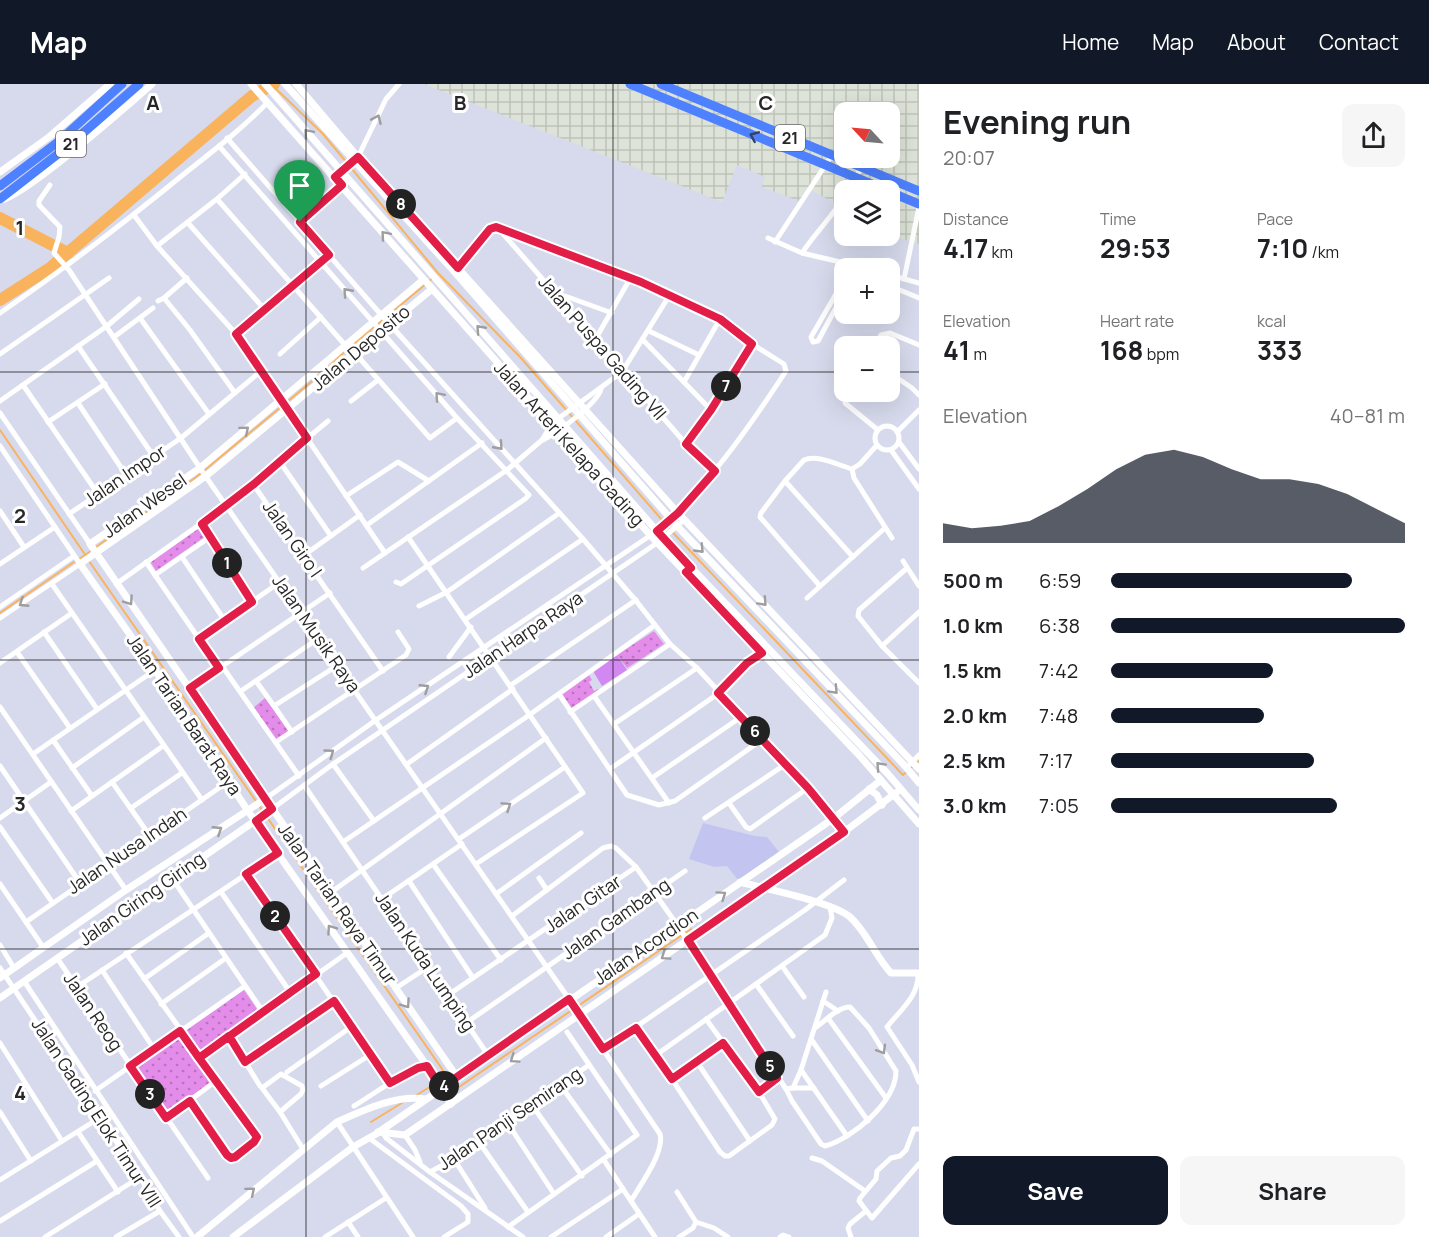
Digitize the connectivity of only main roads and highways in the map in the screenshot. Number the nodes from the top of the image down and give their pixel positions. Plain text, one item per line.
1 (121, 84) edge
2 (138, 84) edge
3 (630, 84) edge
4 (659, 84) edge
5 (861, 180) edge
6 (3, 186) edge
7 (919, 190) edge
8 (900, 196) edge
9 (0, 199) edge
10 (919, 205) edge

1 - 6 highway, 21
2 - 9 highway, 21
5 -> 3 highway, 21
4 - 7 highway, 21
8 - 10 highway, 21

